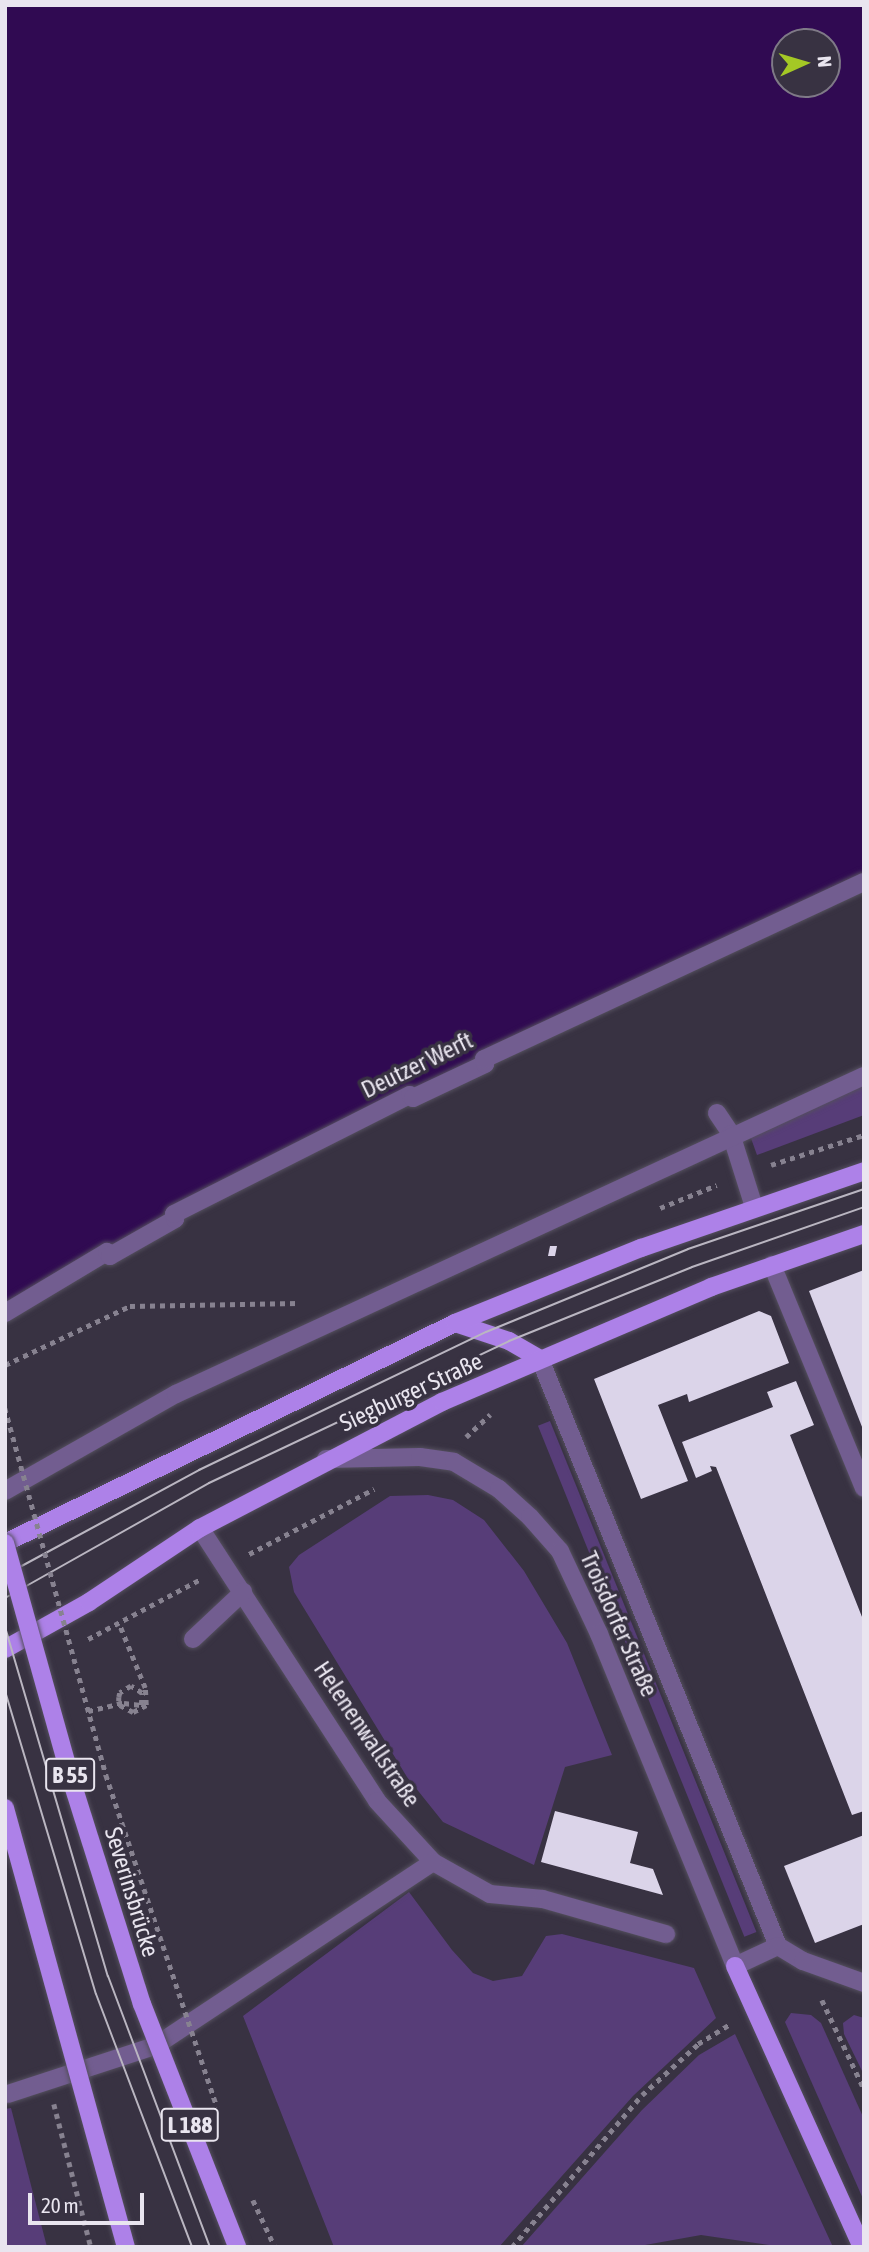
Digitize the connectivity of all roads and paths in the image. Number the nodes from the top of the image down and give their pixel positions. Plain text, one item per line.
1 (864, 882) edge
2 (864, 1076) edge
3 (718, 1112) dead end
4 (731, 1134) junction
5 (864, 1171) edge
6 (754, 1206) junction
7 (864, 1234) edge
8 (772, 1265) junction
9 (309, 1303) dead end
10 (5, 1313) edge
11 (455, 1323) junction
12 (540, 1359) junction
13 (5, 1365) edge
14 (5, 1408) edge
15 (491, 1415) dead end
16 (461, 1448) dead end
17 (326, 1459) junction
18 (381, 1488) dead end
19 (864, 1488) edge
20 (5, 1492) edge
21 (200, 1528) junction
22 (5, 1543) edge
23 (227, 1565) junction
24 (243, 1592) junction
25 (119, 1624) junction
26 (193, 1639) dead end
27 (85, 1641) dead end
28 (73, 1646) dead end
29 (5, 1649) edge
30 (62, 1652) dead end
31 (88, 1711) junction
32 (5, 1808) edge
33 (433, 1863) junction
34 (666, 1934) dead end
35 (778, 1946) junction
36 (803, 1961) junction
37 (735, 1966) junction
38 (864, 1983) edge
39 (142, 2004) joint
40 (754, 2012) junction
41 (864, 2089) edge
42 (8, 2094) dead end
43 (53, 2102) dead end
44 (221, 2120) dead end
45 (251, 2197) dead end
46 (91, 2247) edge
47 (126, 2247) edge
48 (237, 2247) edge
49 (275, 2247) edge
50 (512, 2247) edge
51 (862, 2247) edge

1 - 10 street, Deutzer Werft
2 - 4 street
3 - 4 street
4 - 6 street
4 - 20 street
5 - 6 main road, Siegburger Straße
6 - 11 main road, Siegburger Straße
7 - 8 main road, Siegburger Straße
8 - 12 main road, Siegburger Straße
8 - 19 street
9 - 13 path
11 - 12 main road
11 - 22 main road, Siegburger Straße
12 - 17 main road, Siegburger Straße
12 - 35 street, Troisdorfer Straße
14 - 31 path, bridge
15 - 16 path
17 - 21 main road, Siegburger Straße
17 - 37 street, Troisdorfer Straße
18 - 23 path
21 - 23 street, Helenenwallstraße
21 - 29 main road, Siegburger Straße
22 - 39 main road, Severinsbrücke / B 55, bridge
23 - 24 street, Helenenwallstraße
23 - 25 path
24 - 26 street
24 - 33 street, Helenenwallstraße
25 - 27 path
25 - 31 path
28 - 30 path
31 - 44 path, bridge
32 - 47 main road, bridge
33 - 34 street, Helenenwallstraße
33 - 42 street
35 - 36 street
35 - 37 street
36 - 38 street
36 - 41 path
37 - 40 main road
39 - 48 main road, Severinsbrücke / L 188, bridge
40 - 50 path
40 - 51 main road
43 - 46 path, bridge
45 - 49 path, bridge

